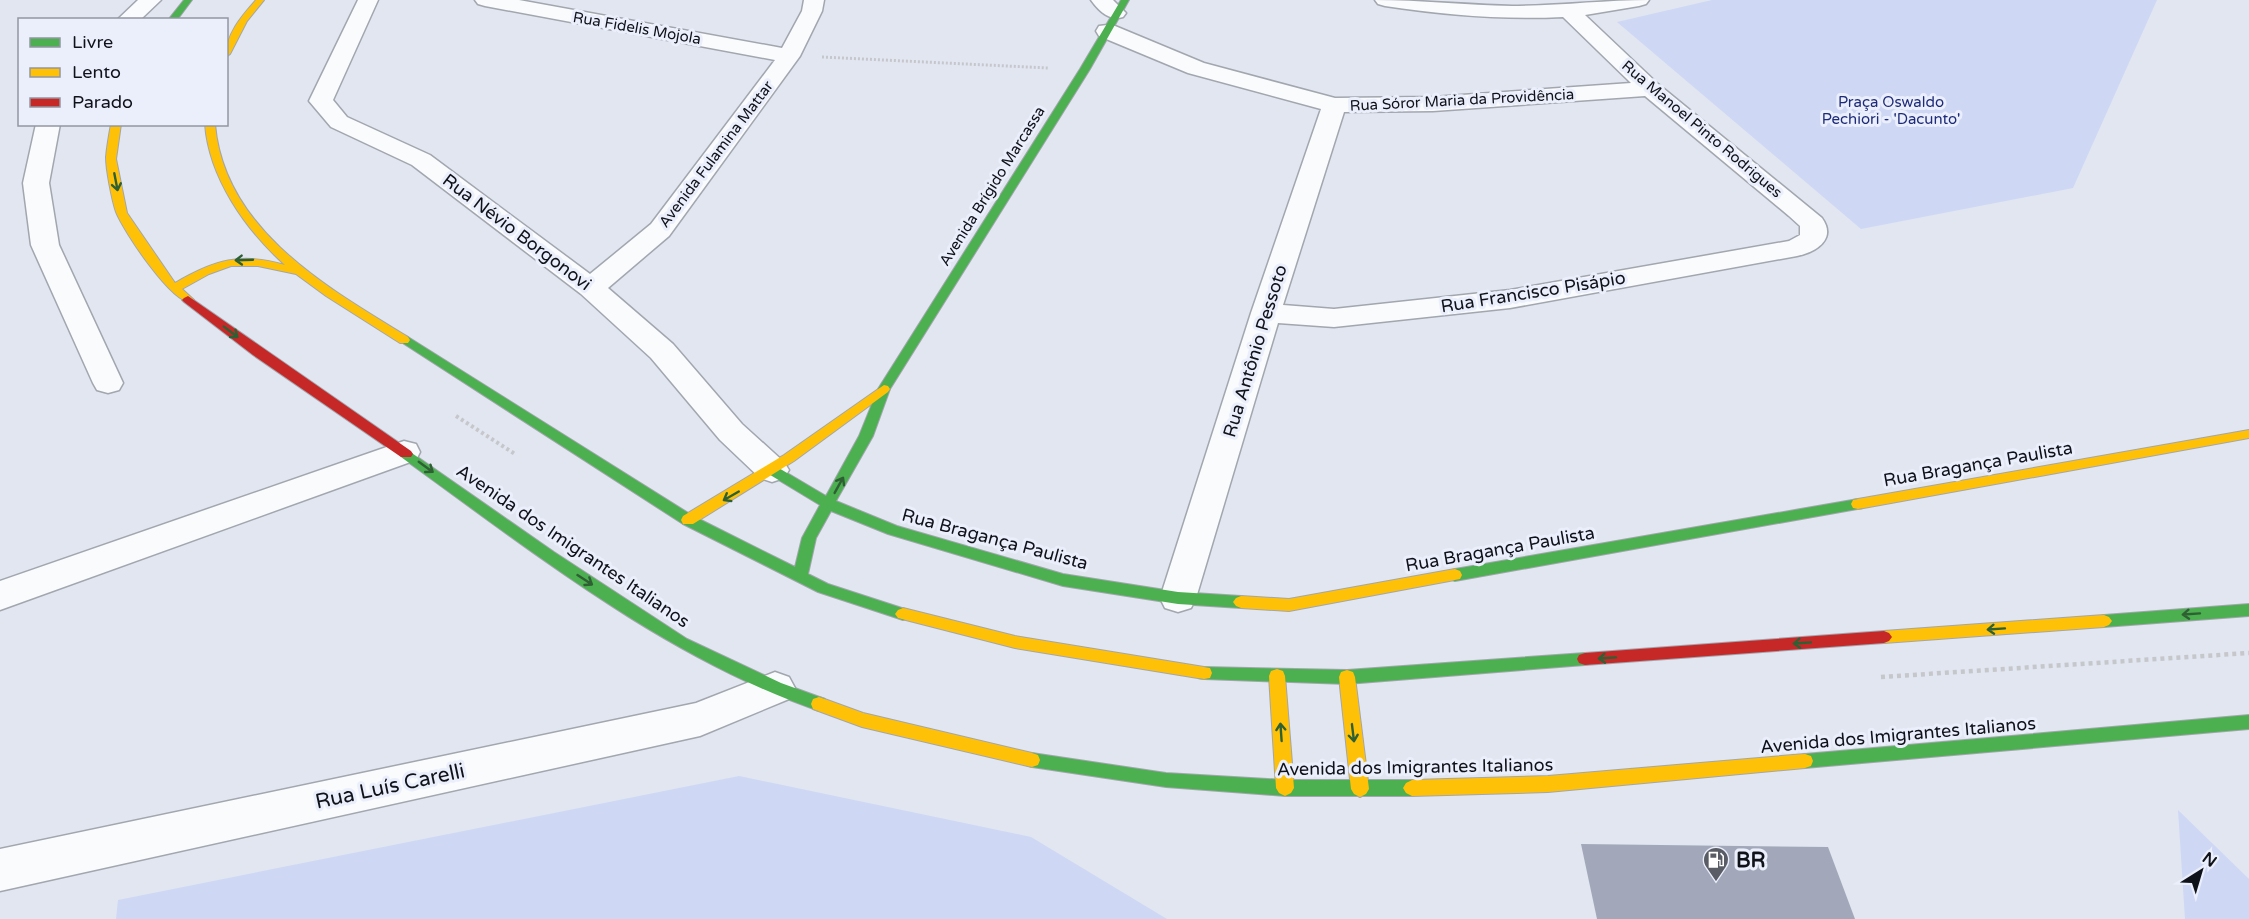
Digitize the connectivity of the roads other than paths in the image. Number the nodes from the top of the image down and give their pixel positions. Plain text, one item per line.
1 (151, 0) edge
2 (188, 0) edge
3 (260, 0) edge
4 (368, 0) edge
5 (485, 0) edge
6 (814, 0) edge
7 (1385, 0) edge
8 (1639, 0) edge
9 (1569, 10) junction
10 (1112, 11) edge
11 (129, 18) edge
12 (174, 18) edge
13 (228, 50) edge
14 (789, 56) junction
15 (1650, 88) junction
16 (1334, 105) junction
17 (48, 126) edge
18 (116, 126) edge
19 (210, 126) edge
20 (1797, 248) joint
21 (300, 274) junction
22 (591, 288) junction
23 (174, 289) junction
24 (1266, 313) junction
25 (108, 382) dead end
26 (884, 389) junction
27 (2249, 434) edge
28 (404, 452) junction
29 (772, 470) junction
30 (829, 504) junction
31 (688, 520) junction
32 (800, 576) junction
33 (0, 596) edge
34 (1178, 598) junction
35 (2249, 610) edge
36 (1277, 676) junction
37 (1347, 677) junction
38 (775, 688) junction
39 (2249, 722) edge
40 (1285, 788) junction
41 (1359, 789) junction
42 (0, 870) edge

1 - 11 street
2 - 12 main road
3 - 13 main road
4 - 22 street, Rua Névio Borgonovi
5 - 14 street, Rua Fidelis Mojola
6 - 14 street, Avenida Fulamina Mattar
7 - 9 street
8 - 9 street
9 - 15 street, Rua Manoel Pinto Rodrigues
10 - 16 street, Rua Sóror Maria da Providência
10 - 26 main road, Avenida Brígido Marcassa
14 - 22 street, Avenida Fulamina Mattar
15 - 16 street, Rua Sóror Maria da Providência
15 - 20 street, Rua Manoel Pinto Rodrigues
16 - 24 street, Rua Antônio Pessoto
17 - 25 street
18 -> 23 main road, Avenida dos Imigrantes Italianos
19 - 21 main road
20 - 24 street, Rua Francisco Pisápio
21 -> 23 main road
21 - 31 main road
22 - 29 street, Rua Névio Borgonovi
23 -> 28 main road, Avenida dos Imigrantes Italianos
24 - 34 street, Rua Antônio Pessoto
26 - 29 main road, Avenida Brígido Marcassa
30 -> 26 main road, Avenida Brígido Marcassa
27 - 34 main road, Rua Bragança Paulista
28 - 33 street
28 -> 38 main road, Avenida dos Imigrantes Italianos
29 - 30 main road, Rua Bragança Paulista
29 -> 31 main road, Avenida Brígido Marcassa
30 - 32 main road, Avenida Brígido Marcassa
30 - 34 main road, Rua Bragança Paulista
31 - 32 main road
32 - 36 main road
35 -> 37 main road
36 - 37 main road
40 -> 36 main road
37 -> 41 main road
38 - 40 main road, Avenida dos Imigrantes Italianos
38 - 42 street, Rua Luís Carelli
39 - 41 main road, Avenida dos Imigrantes Italianos
40 - 41 main road, Avenida dos Imigrantes Italianos

